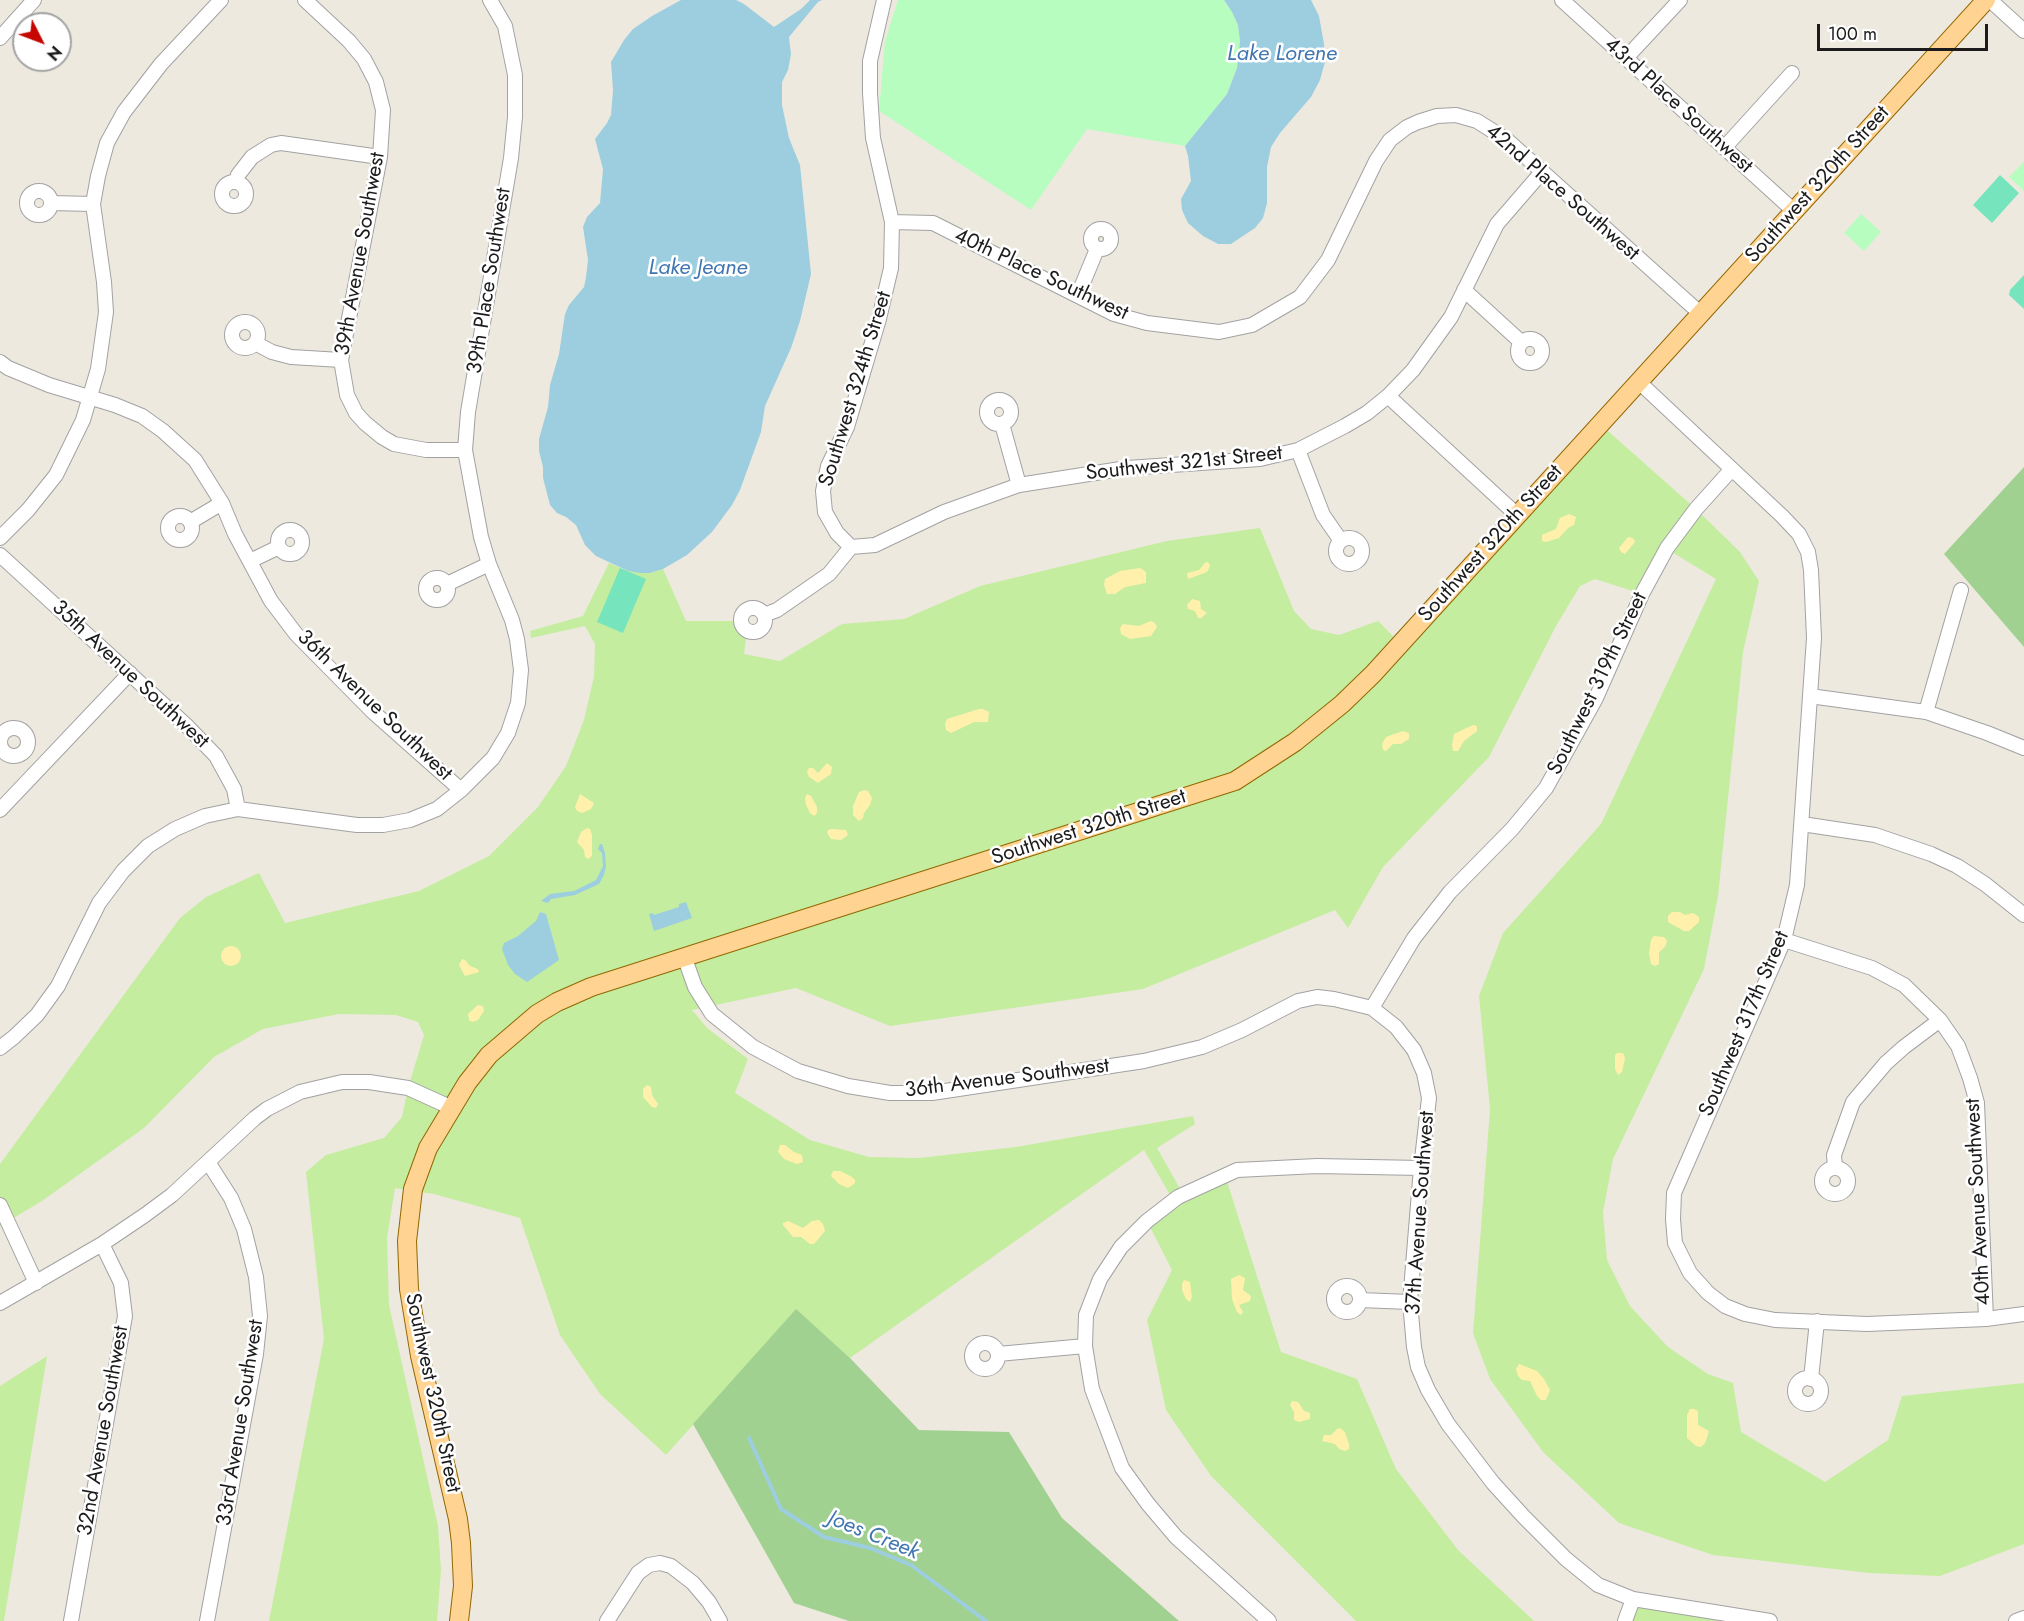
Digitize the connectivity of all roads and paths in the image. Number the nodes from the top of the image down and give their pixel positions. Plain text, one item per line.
1 (34, 0) edge
2 (221, 0) edge
3 (305, 0) edge
4 (490, 0) edge
5 (884, 0) edge
6 (1562, 0) edge
7 (1680, 0) edge
8 (1982, 2) edge
9 (2024, 31) edge
10 (0, 38) edge
11 (1626, 58) junction
12 (1792, 73) dead end
13 (1407, 127) joint
14 (1724, 148) junction
15 (380, 157) junction
16 (1542, 172) junction
17 (237, 182) dead end
18 (51, 203) dead end
19 (93, 204) junction
20 (1794, 212) junction
21 (892, 222) junction
22 (1097, 249) dead end
23 (1464, 290) junction
24 (1078, 295) junction
25 (1701, 314) junction
26 (1521, 342) dead end
27 (255, 343) dead end
28 (341, 360) junction
29 (0, 362) edge
30 (1639, 382) junction
31 (1388, 396) junction
32 (90, 397) junction
33 (1002, 424) dead end
34 (465, 450) junction
35 (1298, 450) junction
36 (1731, 470) junction
37 (1019, 485) junction
38 (222, 503) junction
39 (1517, 516) junction
40 (190, 522) dead end
41 (0, 538) edge
42 (1341, 541) dead end
43 (279, 547) dead end
44 (851, 547) junction
45 (0, 555) edge
46 (250, 561) junction
47 (489, 564) junction
48 (447, 584) dead end
49 (1961, 591) dead end
50 (764, 615) dead end
51 (130, 673) junction
52 (1809, 696) junction
53 (1926, 712) junction
54 (2024, 748) edge
55 (25, 752) dead end
56 (41, 767) junction
57 (461, 790) junction
58 (238, 809) junction
59 (0, 810) edge
60 (1802, 824) junction
61 (2024, 915) edge
62 (1784, 940) junction
63 (684, 956) junction
64 (1372, 1008) junction
65 (1940, 1020) junction
66 (0, 1048) edge
67 (450, 1107) junction
68 (208, 1162) junction
69 (1421, 1168) junction
70 (1835, 1168) dead end
71 (0, 1206) edge
72 (102, 1244) junction
73 (36, 1283) junction
74 (1360, 1300) dead end
75 (1410, 1302) junction
76 (0, 1303) edge
77 (2024, 1314) edge
78 (1986, 1319) junction
79 (1817, 1321) junction
80 (1085, 1346) junction
81 (998, 1354) dead end
82 (1811, 1379) dead end
83 (1633, 1599) junction
84 (2024, 1618) edge
85 (71, 1621) edge
86 (207, 1621) edge
87 (459, 1621) edge
88 (607, 1621) edge
89 (720, 1621) edge
90 (1269, 1621) edge
91 (1625, 1621) edge
92 (1770, 1621) edge
93 (2016, 1621) edge

1 - 10 street
2 - 19 street
3 - 15 street, 39th Avenue Southwest
4 - 34 street, 39th Place Southwest
5 - 21 street, Southwest 324th Street
6 - 11 street, 43rd Place Southwest
7 - 11 street
8 - 9 street
8 - 20 main road, Southwest 320th Street
11 - 14 street, 43rd Place Southwest
12 - 14 street
13 - 16 street, 42nd Place Southwest
13 - 24 street, 40th Place Southwest
14 - 20 street, 43rd Place Southwest
15 - 17 street
15 - 28 street, 39th Avenue Southwest
16 - 23 street, Southwest 321st Street
16 - 25 street, 42nd Place Southwest
18 - 19 street
19 - 32 street
20 - 25 main road, Southwest 320th Street
21 - 24 street, 40th Place Southwest
21 - 44 street, Southwest 324th Street
22 - 24 street
23 - 26 street
23 - 31 street, Southwest 321st Street
25 - 30 main road, Southwest 320th Street
27 - 28 street
28 - 34 street, 39th Avenue Southwest
29 - 32 street, 36th Avenue Southwest
30 - 36 street, Southwest 317th Street
30 - 39 main road, Southwest 320th Street
31 - 35 street, Southwest 321st Street
31 - 39 street
32 - 38 street, 36th Avenue Southwest
32 - 41 street
33 - 37 street
34 - 47 street, 39th Place Southwest
35 - 37 street, Southwest 321st Street
35 - 42 street
36 - 52 street, Southwest 317th Street
36 - 64 street, Southwest 319th Street
37 - 44 street, Southwest 321st Street
38 - 40 street
38 - 46 street, 36th Avenue Southwest
39 - 63 main road, Southwest 320th Street
41 - 45 street
43 - 46 street
44 - 50 street
45 - 51 street, 35th Avenue Southwest
46 - 57 street, 36th Avenue Southwest
47 - 48 street
47 - 57 street, 39th Place Southwest
49 - 53 street
51 - 56 street
51 - 58 street, 35th Avenue Southwest
52 - 53 street
52 - 60 street, Southwest 317th Street
53 - 54 street
55 - 56 street
56 - 59 street
57 - 58 street, 39th Place Southwest
58 - 66 street, 39th Place Southwest
60 - 61 street
60 - 62 street, Southwest 317th Street
62 - 65 street, 40th Avenue Southwest
62 - 79 street, Southwest 317th Street
63 - 64 street, 36th Avenue Southwest
63 - 67 main road, Southwest 320th Street
64 - 69 street, 37th Avenue Southwest
65 - 70 street
65 - 78 street, 40th Avenue Southwest
67 - 68 street
67 - 87 main road, Southwest 320th Street
68 - 72 street
68 - 86 street, 33rd Avenue Southwest
69 - 75 street, 37th Avenue Southwest
69 - 80 street
71 - 73 street
72 - 73 street
72 - 85 street, 32nd Avenue Southwest
73 - 76 street
74 - 75 street
75 - 83 street, 37th Avenue Southwest
77 - 78 street
78 - 79 street
79 - 82 street
80 - 81 street
80 - 90 street
83 - 91 street
83 - 92 street, 37th Avenue Southwest
84 - 93 street
88 - 89 street

